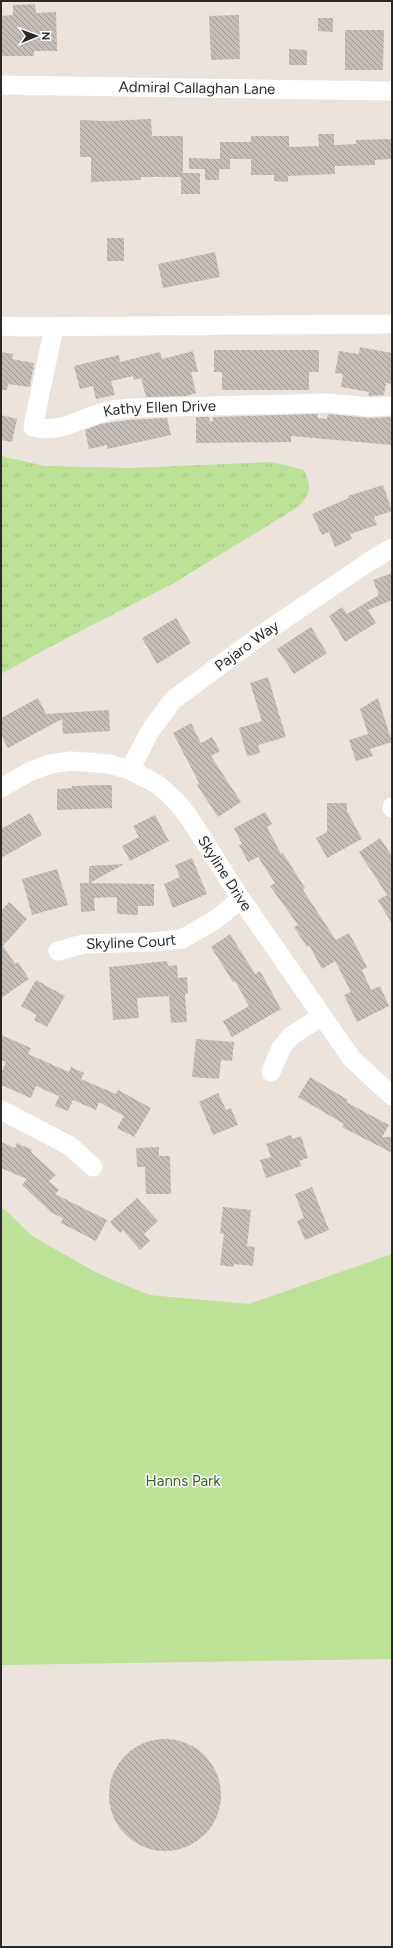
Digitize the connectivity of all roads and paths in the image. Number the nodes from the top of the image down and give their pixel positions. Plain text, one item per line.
1 (1, 85) edge
2 (392, 91) edge
3 (392, 324) edge
4 (1, 326) edge
5 (54, 327) junction
6 (392, 406) edge
7 (392, 548) edge
8 (130, 770) junction
9 (1, 788) edge
10 (241, 899) junction
11 (58, 951) dead end
12 (322, 1016) junction
13 (271, 1072) dead end
14 (392, 1096) edge
15 (1, 1110) edge
16 (93, 1167) dead end

1 - 2 street, Admiral Callaghan Lane
3 - 5 street
4 - 5 street
5 - 6 street, Kathy Ellen Drive
7 - 8 street, Pajaro Way
8 - 9 street, Skyline Drive
8 - 10 street, Skyline Drive
10 - 11 street, Skyline Court
10 - 12 street, Skyline Drive
12 - 13 street
12 - 14 street, Skyline Drive
15 - 16 street

